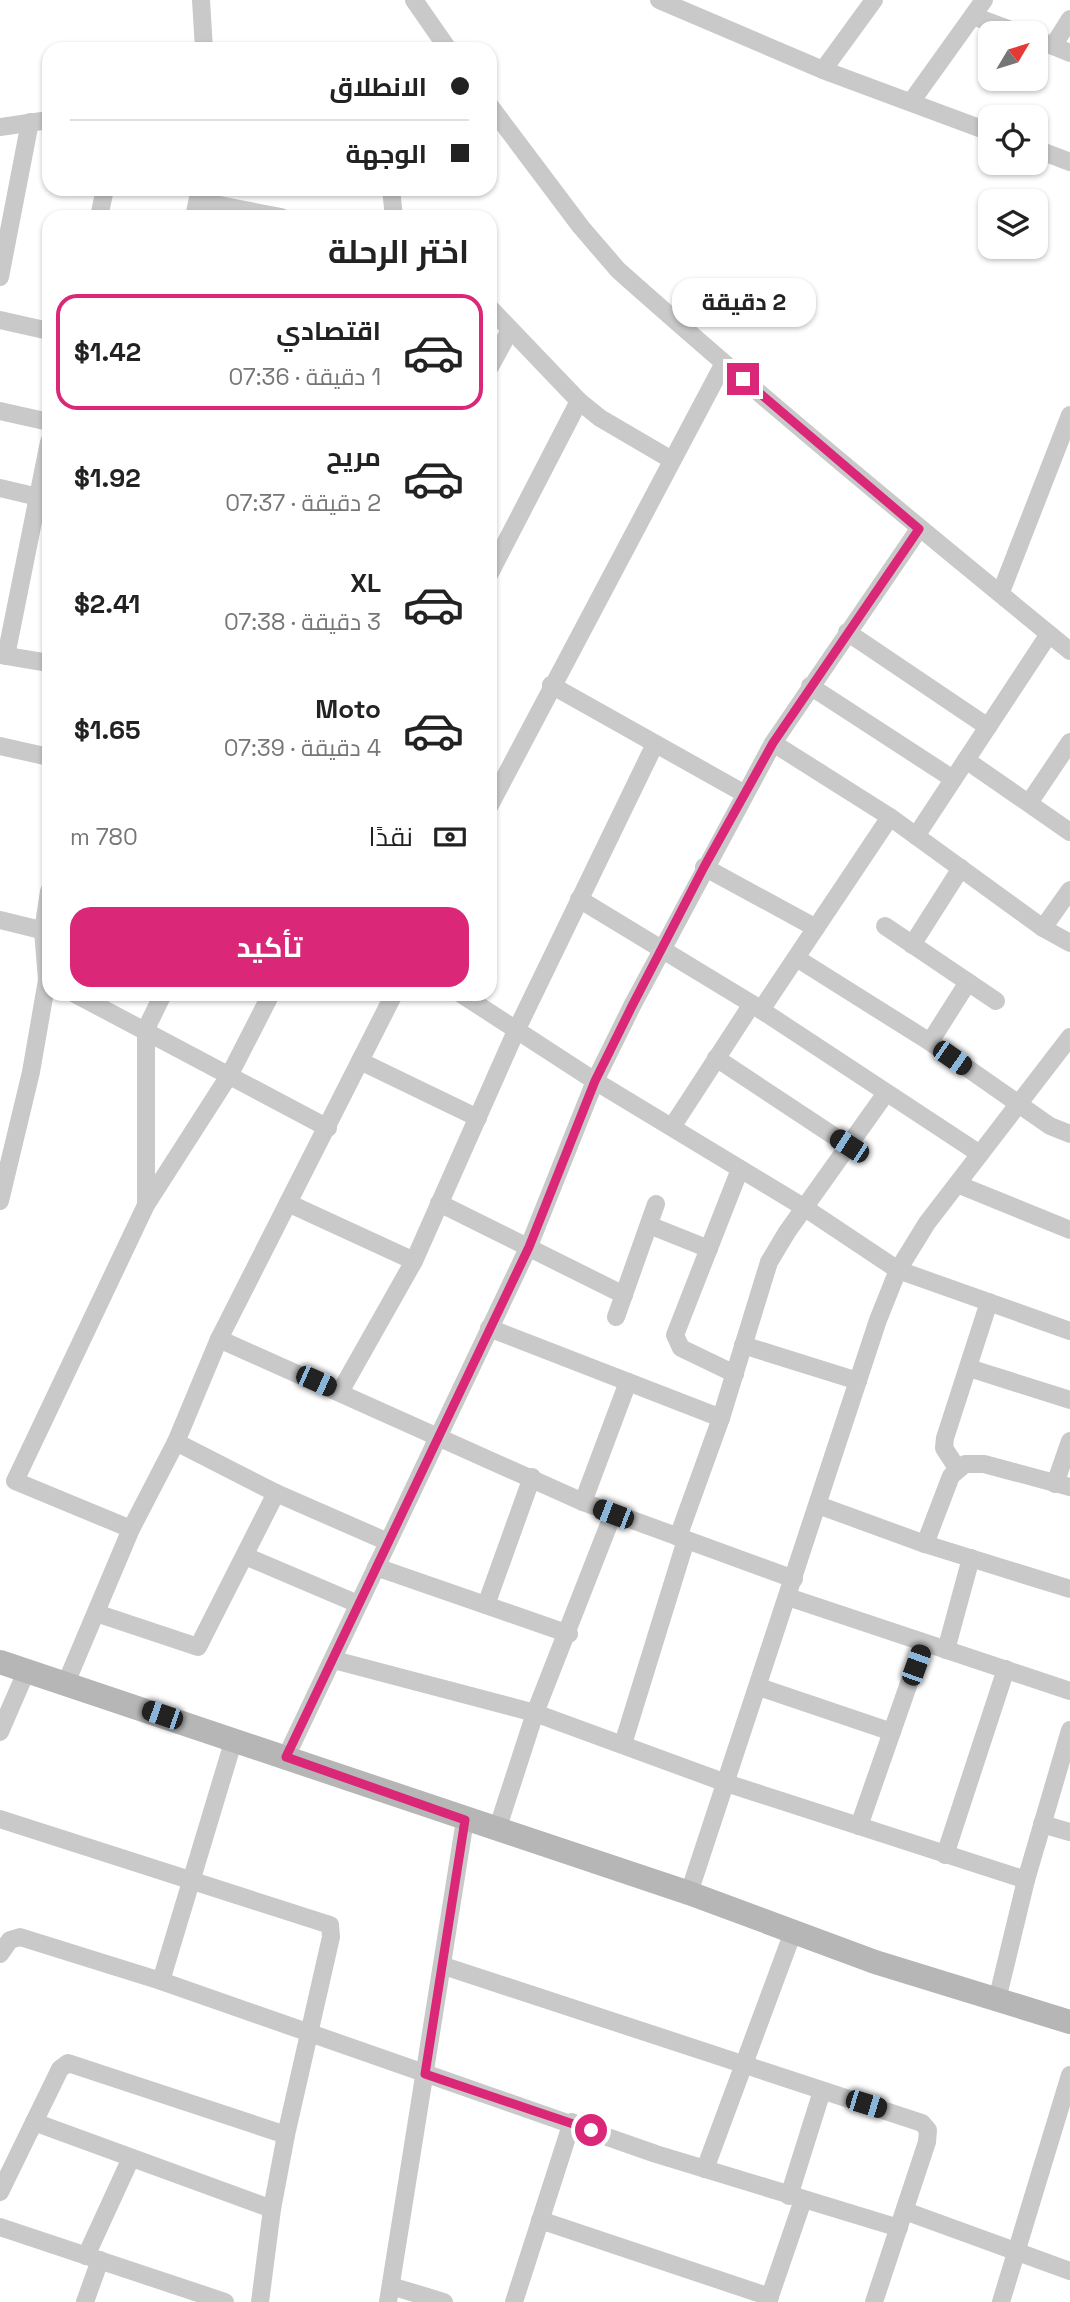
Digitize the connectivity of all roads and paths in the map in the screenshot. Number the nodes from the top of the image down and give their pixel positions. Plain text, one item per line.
1 (201, 0) edge
2 (414, 0) edge
3 (659, 0) edge
4 (874, 0) edge
5 (984, 0) edge
6 (973, 16) junction
7 (1070, 19) edge
8 (987, 21) edge
9 (1048, 39) edge
10 (204, 42) edge
11 (443, 42) edge
12 (1048, 45) edge
13 (1070, 53) edge
14 (823, 71) junction
15 (911, 102) junction
16 (497, 115) edge
17 (42, 121) edge
18 (30, 122) junction
19 (0, 127) edge
20 (978, 127) edge
21 (1048, 154) edge
22 (1070, 162) edge
23 (198, 202) edge
24 (242, 210) edge
25 (0, 277) edge
26 (497, 316) edge
27 (0, 320) edge
28 (42, 329) edge
29 (510, 330) junction
30 (497, 354) edge
31 (724, 363) junction
32 (579, 401) junction
33 (0, 411) edge
34 (1070, 415) edge
35 (42, 420) edge
36 (670, 459) junction
37 (42, 477) edge
38 (0, 488) edge
39 (38, 497) junction
40 (919, 529) junction
41 (497, 559) edge
42 (1001, 592) junction
43 (847, 632) junction
44 (1049, 634) junction
45 (1070, 651) edge
46 (3, 655) edge
47 (42, 662) edge
48 (551, 685) junction
49 (810, 686) junction
50 (988, 727) junction
51 (1070, 742) edge
52 (773, 743) junction
53 (654, 744) junction
54 (0, 746) edge
55 (42, 755) edge
56 (966, 760) junction
57 (953, 779) junction
58 (497, 786) edge
59 (744, 794) junction
60 (1029, 803) junction
61 (890, 817) junction
62 (1070, 832) edge
63 (916, 836) junction
64 (704, 867) junction
65 (961, 868) junction
66 (1070, 890) edge
67 (579, 899) junction
68 (0, 920) edge
69 (885, 926) dead end
70 (816, 928) junction
71 (1044, 928) junction
72 (42, 930) edge
73 (1070, 943) edge
74 (912, 945) junction
75 (661, 950) junction
76 (798, 959) junction
77 (968, 982) junction
78 (44, 1001) edge
79 (89, 1001) edge
80 (160, 1001) edge
81 (267, 1001) edge
82 (390, 1001) edge
83 (471, 1001) edge
84 (996, 1001) dead end
85 (757, 1007) junction
86 (146, 1029) junction
87 (516, 1031) junction
88 (1070, 1037) edge
89 (930, 1042) junction
90 (1064, 1055) edge
91 (716, 1058) junction
92 (360, 1061) junction
93 (230, 1074) junction
94 (595, 1081) junction
95 (886, 1093) junction
96 (1019, 1104) junction
97 (478, 1118) junction
98 (672, 1127) junction
99 (328, 1128) junction
100 (1070, 1134) edge
101 (849, 1146) junction
102 (980, 1154) junction
103 (740, 1169) junction
104 (4, 1174) edge
105 (957, 1184) junction
106 (0, 1201) edge
107 (288, 1203) junction
108 (439, 1203) junction
109 (146, 1205) junction
110 (656, 1205) dead end
111 (805, 1208) junction
112 (649, 1226) junction
113 (1070, 1230) edge
114 (529, 1247) junction
115 (709, 1249) junction
116 (414, 1261) junction
117 (898, 1270) junction
118 (624, 1295) junction
119 (989, 1302) junction
120 (616, 1317) dead end
121 (489, 1328) junction
122 (1070, 1331) edge
123 (219, 1339) junction
124 (743, 1345) junction
125 (968, 1368) junction
126 (735, 1374) junction
127 (858, 1381) junction
128 (628, 1382) junction
129 (340, 1392) junction
130 (1070, 1400) edge
131 (722, 1418) junction
132 (439, 1435) junction
133 (1070, 1441) edge
134 (176, 1442) junction
135 (957, 1468) junction
136 (8, 1477) edge
137 (531, 1477) junction
138 (1063, 1485) edge
139 (276, 1493) junction
140 (583, 1502) junction
141 (818, 1505) junction
142 (613, 1514) junction
143 (131, 1529) junction
144 (682, 1539) junction
145 (388, 1542) junction
146 (925, 1544) junction
147 (245, 1556) junction
148 (971, 1558) junction
149 (376, 1567) junction
150 (794, 1579) junction
151 (1070, 1589) edge
152 (788, 1597) junction
153 (358, 1604) junction
154 (486, 1605) junction
155 (96, 1613) junction
156 (569, 1634) junction
157 (923, 1643) junction
158 (946, 1650) junction
159 (334, 1660) junction
160 (0, 1662) edge
161 (1006, 1669) junction
162 (26, 1672) junction
163 (66, 1683) junction
164 (759, 1687) junction
165 (1070, 1690) edge
166 (535, 1713) junction
167 (1070, 1730) edge
168 (0, 1732) edge
169 (892, 1732) junction
170 (234, 1740) junction
171 (623, 1744) junction
172 (286, 1757) junction
173 (726, 1783) junction
174 (0, 1819) edge
175 (465, 1820) junction
176 (1042, 1824) junction
177 (859, 1826) junction
178 (497, 1830) junction
179 (1070, 1832) edge
180 (945, 1855) junction
181 (1026, 1880) junction
182 (190, 1881) junction
183 (689, 1893) junction
184 (793, 1932) junction
185 (0, 1954) edge
186 (444, 1966) junction
187 (161, 1981) junction
188 (997, 2000) junction
189 (1070, 2022) edge
190 (309, 2033) junction
191 (741, 2065) junction
192 (425, 2074) junction
193 (1070, 2075) edge
194 (822, 2091) junction
195 (34, 2122) junction
196 (572, 2122) junction
197 (286, 2135) junction
198 (131, 2158) junction
199 (705, 2169) junction
200 (0, 2192) edge
201 (796, 2198) junction
202 (272, 2209) junction
203 (540, 2220) junction
204 (902, 2220) junction
205 (0, 2227) edge
206 (1017, 2253) junction
207 (93, 2258) junction
208 (1070, 2271) edge
209 (389, 2294) edge
210 (769, 2299) edge
211 (85, 2302) edge
212 (225, 2302) edge
213 (260, 2302) edge
214 (444, 2302) edge
215 (514, 2302) edge
216 (874, 2302) edge
217 (1001, 2302) edge

1 - 10 street
2 - 11 street
3 - 14 street
4 - 14 street
5 - 6 street
6 - 8 street
6 - 15 street
7 - 9 street
12 - 13 street
14 - 15 street
15 - 20 street
16 - 31 street
17 - 18 street
18 - 19 street
18 - 25 street
21 - 22 street
23 - 24 street
26 - 29 street
27 - 28 street
29 - 30 street
29 - 32 street
31 - 36 street
31 - 40 street
32 - 36 street
32 - 41 street
33 - 35 street
34 - 42 street
36 - 48 street
37 - 39 street
38 - 39 street
39 - 46 street
40 - 42 street
40 - 43 street
42 - 44 street
43 - 49 street
43 - 50 street
44 - 45 street
44 - 50 street
46 - 47 street
48 - 53 street
48 - 58 street
49 - 52 street
49 - 57 street
50 - 56 street
51 - 60 street
52 - 59 street
52 - 61 street
53 - 59 street
53 - 67 street
54 - 55 street
56 - 57 street
56 - 60 street
57 - 63 street
59 - 64 street
60 - 62 street
61 - 63 street
61 - 70 street
63 - 65 street
64 - 70 street
64 - 75 street
65 - 71 street
65 - 74 street
66 - 71 street
67 - 75 street
67 - 87 street
68 - 72 street
69 - 74 street
70 - 76 street
71 - 73 street
74 - 77 street
75 - 85 street
75 - 94 street
76 - 85 street
76 - 89 street
77 - 84 street
77 - 89 street
78 - 104 street
79 - 86 street
80 - 86 street
81 - 93 street
82 - 92 street
83 - 87 street
85 - 91 street
85 - 95 street
86 - 93 street
86 - 109 street
87 - 94 street
87 - 97 street
88 - 90 street
89 - 96 street
90 - 96 street
91 - 98 street
91 - 101 street
92 - 97 street
92 - 99 street
93 - 99 street
93 - 109 street
94 - 98 street
94 - 114 street
95 - 101 street
95 - 102 street
96 - 100 street
96 - 102 street
97 - 108 street
98 - 103 street
99 - 107 street
101 - 111 street
102 - 105 street
103 - 111 street
103 - 115 street
104 - 106 street
105 - 113 street
105 - 117 street
107 - 116 street
107 - 123 street
108 - 114 street
108 - 116 street
109 - 136 street
110 - 112 street
111 - 117 street
111 - 124 street
112 - 115 street
112 - 118 street
114 - 118 street
114 - 121 street
115 - 126 street
116 - 129 street
117 - 119 street
117 - 127 street
118 - 120 street
119 - 122 street
119 - 125 street
121 - 128 street
121 - 132 street
123 - 129 street
123 - 134 street
124 - 126 street
124 - 127 street
125 - 130 street
125 - 135 street
126 - 131 street
127 - 141 street
128 - 131 street
128 - 140 street
129 - 132 street
131 - 144 street
132 - 137 street
132 - 145 street
133 - 138 street
134 - 139 street
134 - 143 street
135 - 138 street
135 - 146 street
136 - 143 street
137 - 140 street
137 - 154 street
139 - 145 street
139 - 147 street
140 - 142 street
141 - 146 street
141 - 150 street
142 - 144 street
142 - 156 street
143 - 155 street
144 - 150 street
144 - 171 street
145 - 149 street
146 - 148 street
147 - 153 street
147 - 155 street
148 - 151 street
148 - 158 street
149 - 153 street
149 - 154 street
150 - 152 street
152 - 157 street
152 - 164 street
153 - 159 street
154 - 156 street
155 - 163 street
156 - 166 street
157 - 158 street
157 - 169 street
158 - 161 street
159 - 166 street
159 - 172 street
160 - 162 main road
161 - 165 street
161 - 180 street
162 - 163 main road
162 - 168 street
163 - 170 main road
164 - 169 street
164 - 173 street
166 - 171 street
166 - 178 street
167 - 176 street
169 - 177 street
170 - 172 main road
170 - 182 street
171 - 173 street
172 - 175 main road
173 - 177 street
173 - 183 street
174 - 182 street
175 - 178 main road
175 - 186 street
176 - 179 street
176 - 181 street
177 - 180 street
178 - 183 main road
180 - 181 street
181 - 188 street
182 - 187 street
182 - 190 street
183 - 184 main road
184 - 188 main road
184 - 191 street
185 - 187 street
186 - 191 street
186 - 192 street
187 - 190 street
188 - 189 main road
190 - 192 street
190 - 197 street
191 - 194 street
191 - 199 street
192 - 196 street
192 - 209 street
193 - 206 street
194 - 201 street
194 - 204 street
195 - 197 street
195 - 198 street
195 - 200 street
196 - 199 street
196 - 203 street
197 - 202 street
198 - 202 street
198 - 207 street
199 - 201 street
201 - 204 street
201 - 210 street
202 - 213 street
203 - 210 street
203 - 215 street
204 - 206 street
204 - 216 street
205 - 207 street
206 - 208 street
206 - 217 street
207 - 211 street
207 - 212 street
209 - 214 street

